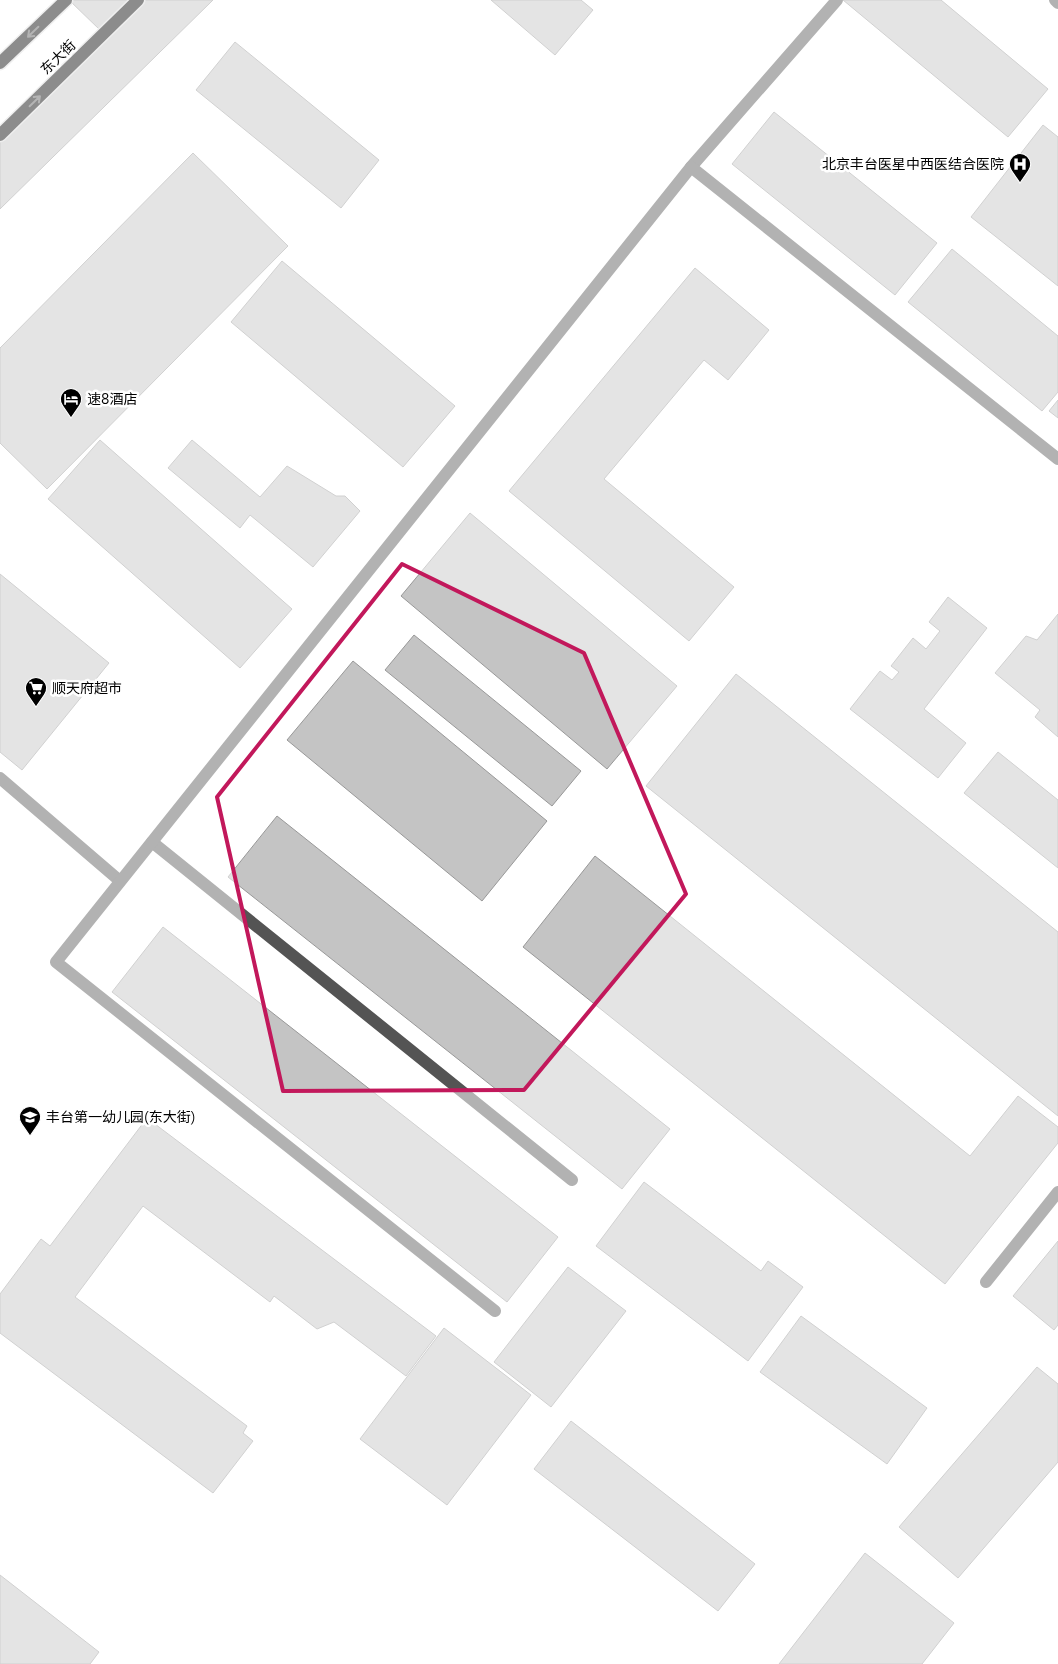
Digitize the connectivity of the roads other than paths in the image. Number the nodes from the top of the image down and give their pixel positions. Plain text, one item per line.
1 (66, 0) edge
2 (138, 0) edge
3 (837, 0) edge
4 (1055, 0) edge
5 (1058, 2) edge
6 (1, 60) edge
7 (0, 135) edge
8 (691, 167) junction
9 (1058, 459) edge
10 (0, 778) edge
11 (152, 842) junction
12 (120, 881) junction
13 (572, 1180) dead end
14 (1058, 1192) edge
15 (986, 1282) dead end
16 (495, 1311) dead end

1 -> 6 main road
7 -> 2 main road, 东大街
3 - 8 street
4 - 5 street
8 - 9 street
8 - 11 street
10 - 12 street
11 - 12 street
11 - 13 street
12 - 16 street
14 - 15 street

